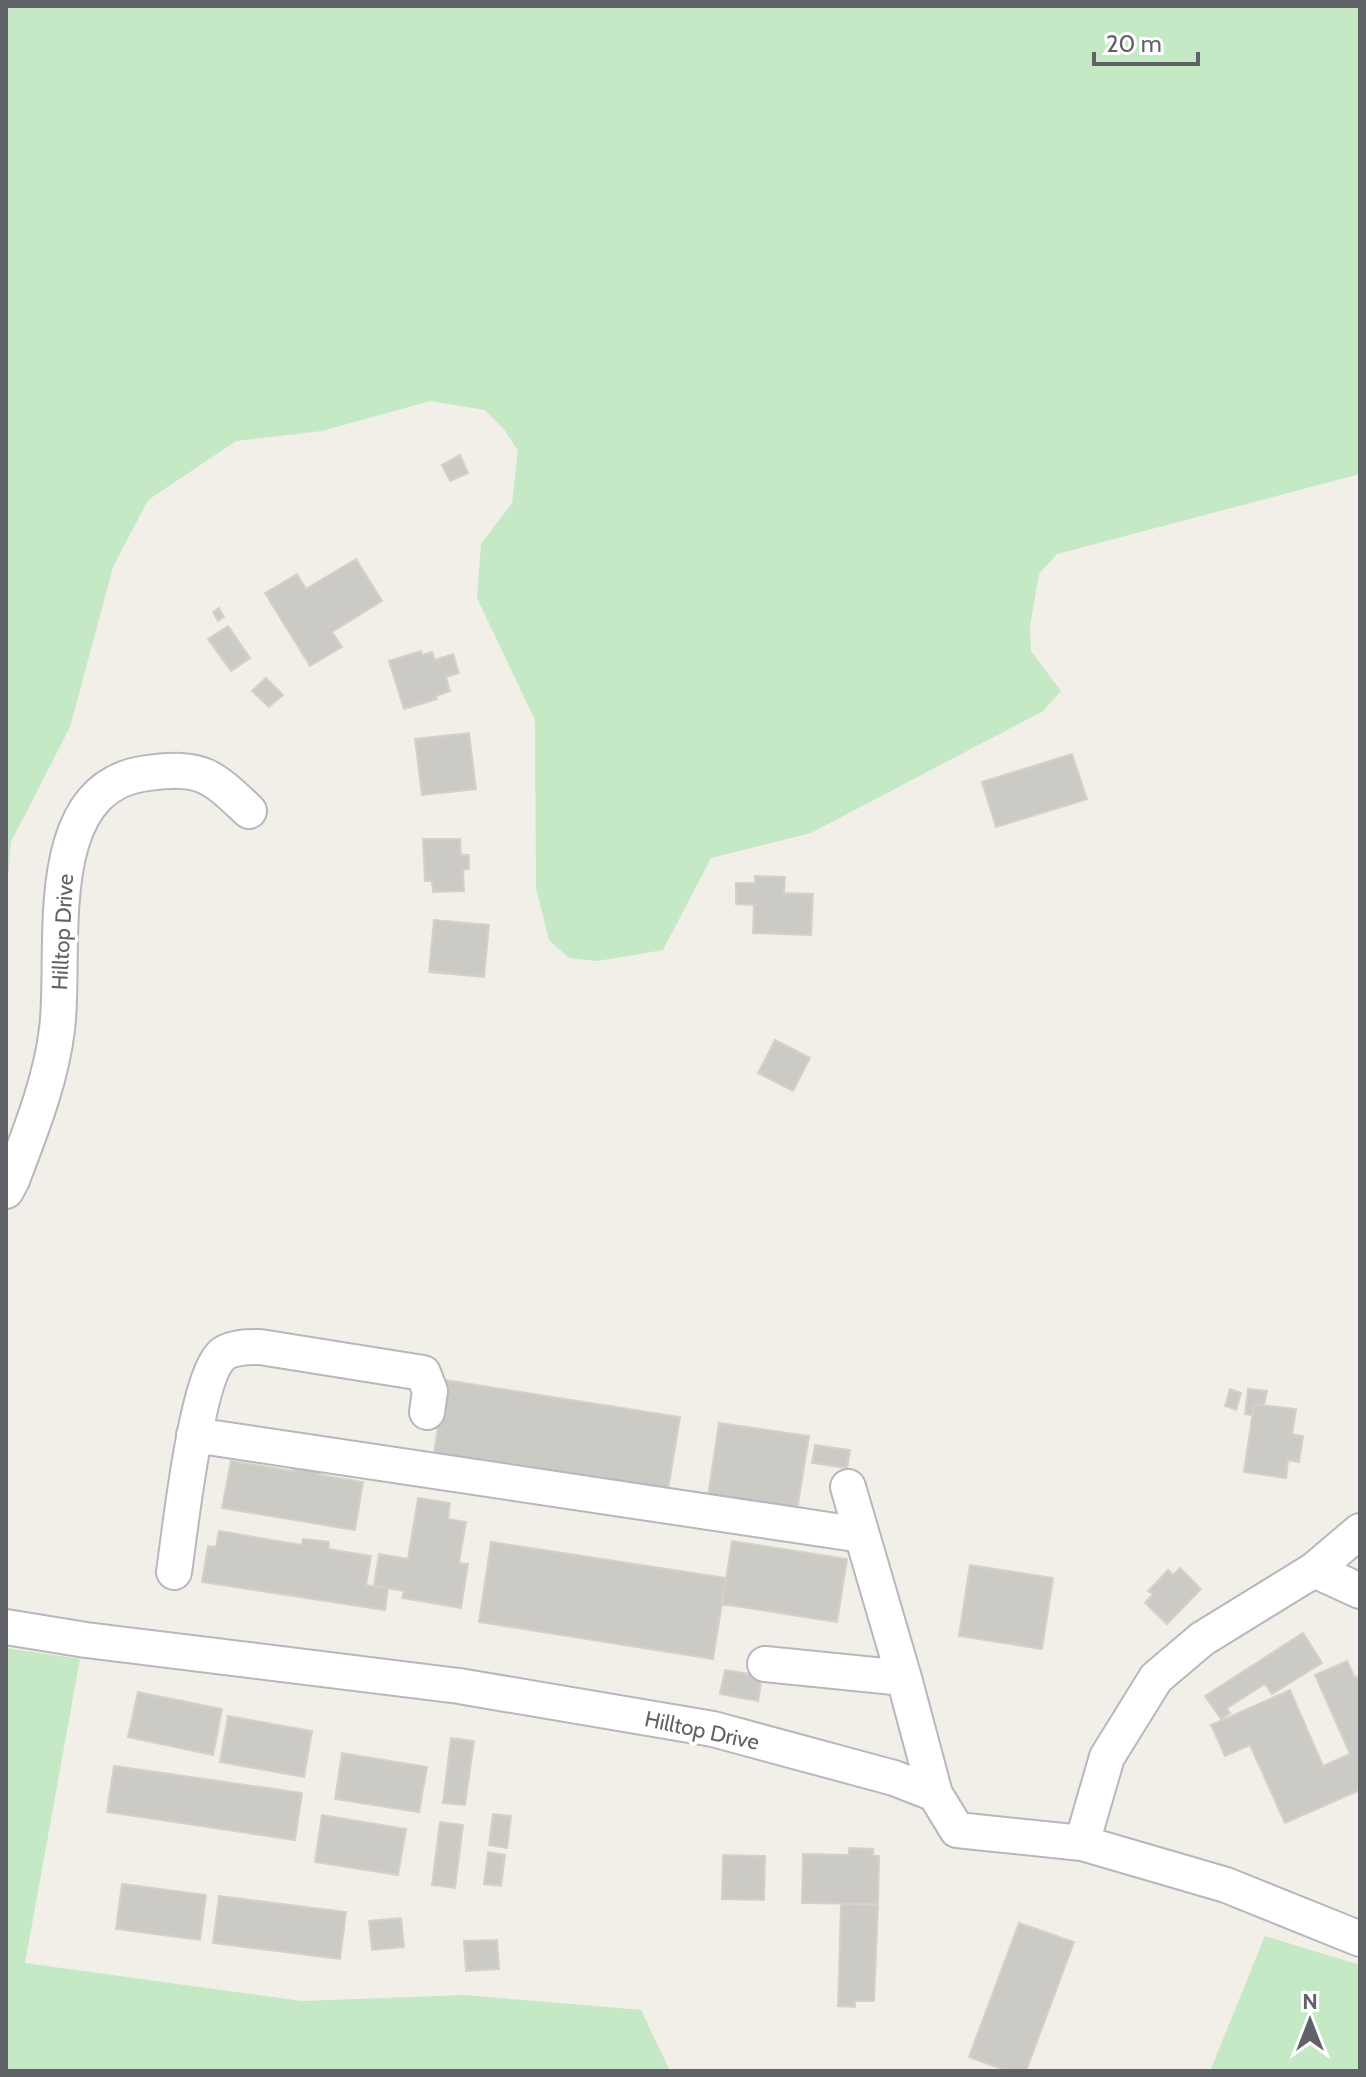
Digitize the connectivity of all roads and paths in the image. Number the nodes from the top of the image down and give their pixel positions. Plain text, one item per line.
1 (249, 811) dead end
2 (6, 1191) edge
3 (427, 1412) dead end
4 (194, 1435) junction
5 (848, 1487) dead end
6 (1360, 1531) edge
7 (862, 1535) junction
8 (1314, 1570) junction
9 (174, 1572) dead end
10 (1360, 1591) edge
11 (6, 1627) edge
12 (765, 1664) dead end
13 (904, 1678) junction
14 (935, 1794) junction
15 (1082, 1843) junction
16 (1360, 1939) edge

1 - 2 street, Hilltop Drive
3 - 4 street
4 - 7 street
4 - 9 street
5 - 7 street
6 - 8 street
7 - 13 street
8 - 10 street
8 - 15 street
11 - 14 street, Hilltop Drive
12 - 13 street
13 - 14 street
14 - 15 street
15 - 16 street

